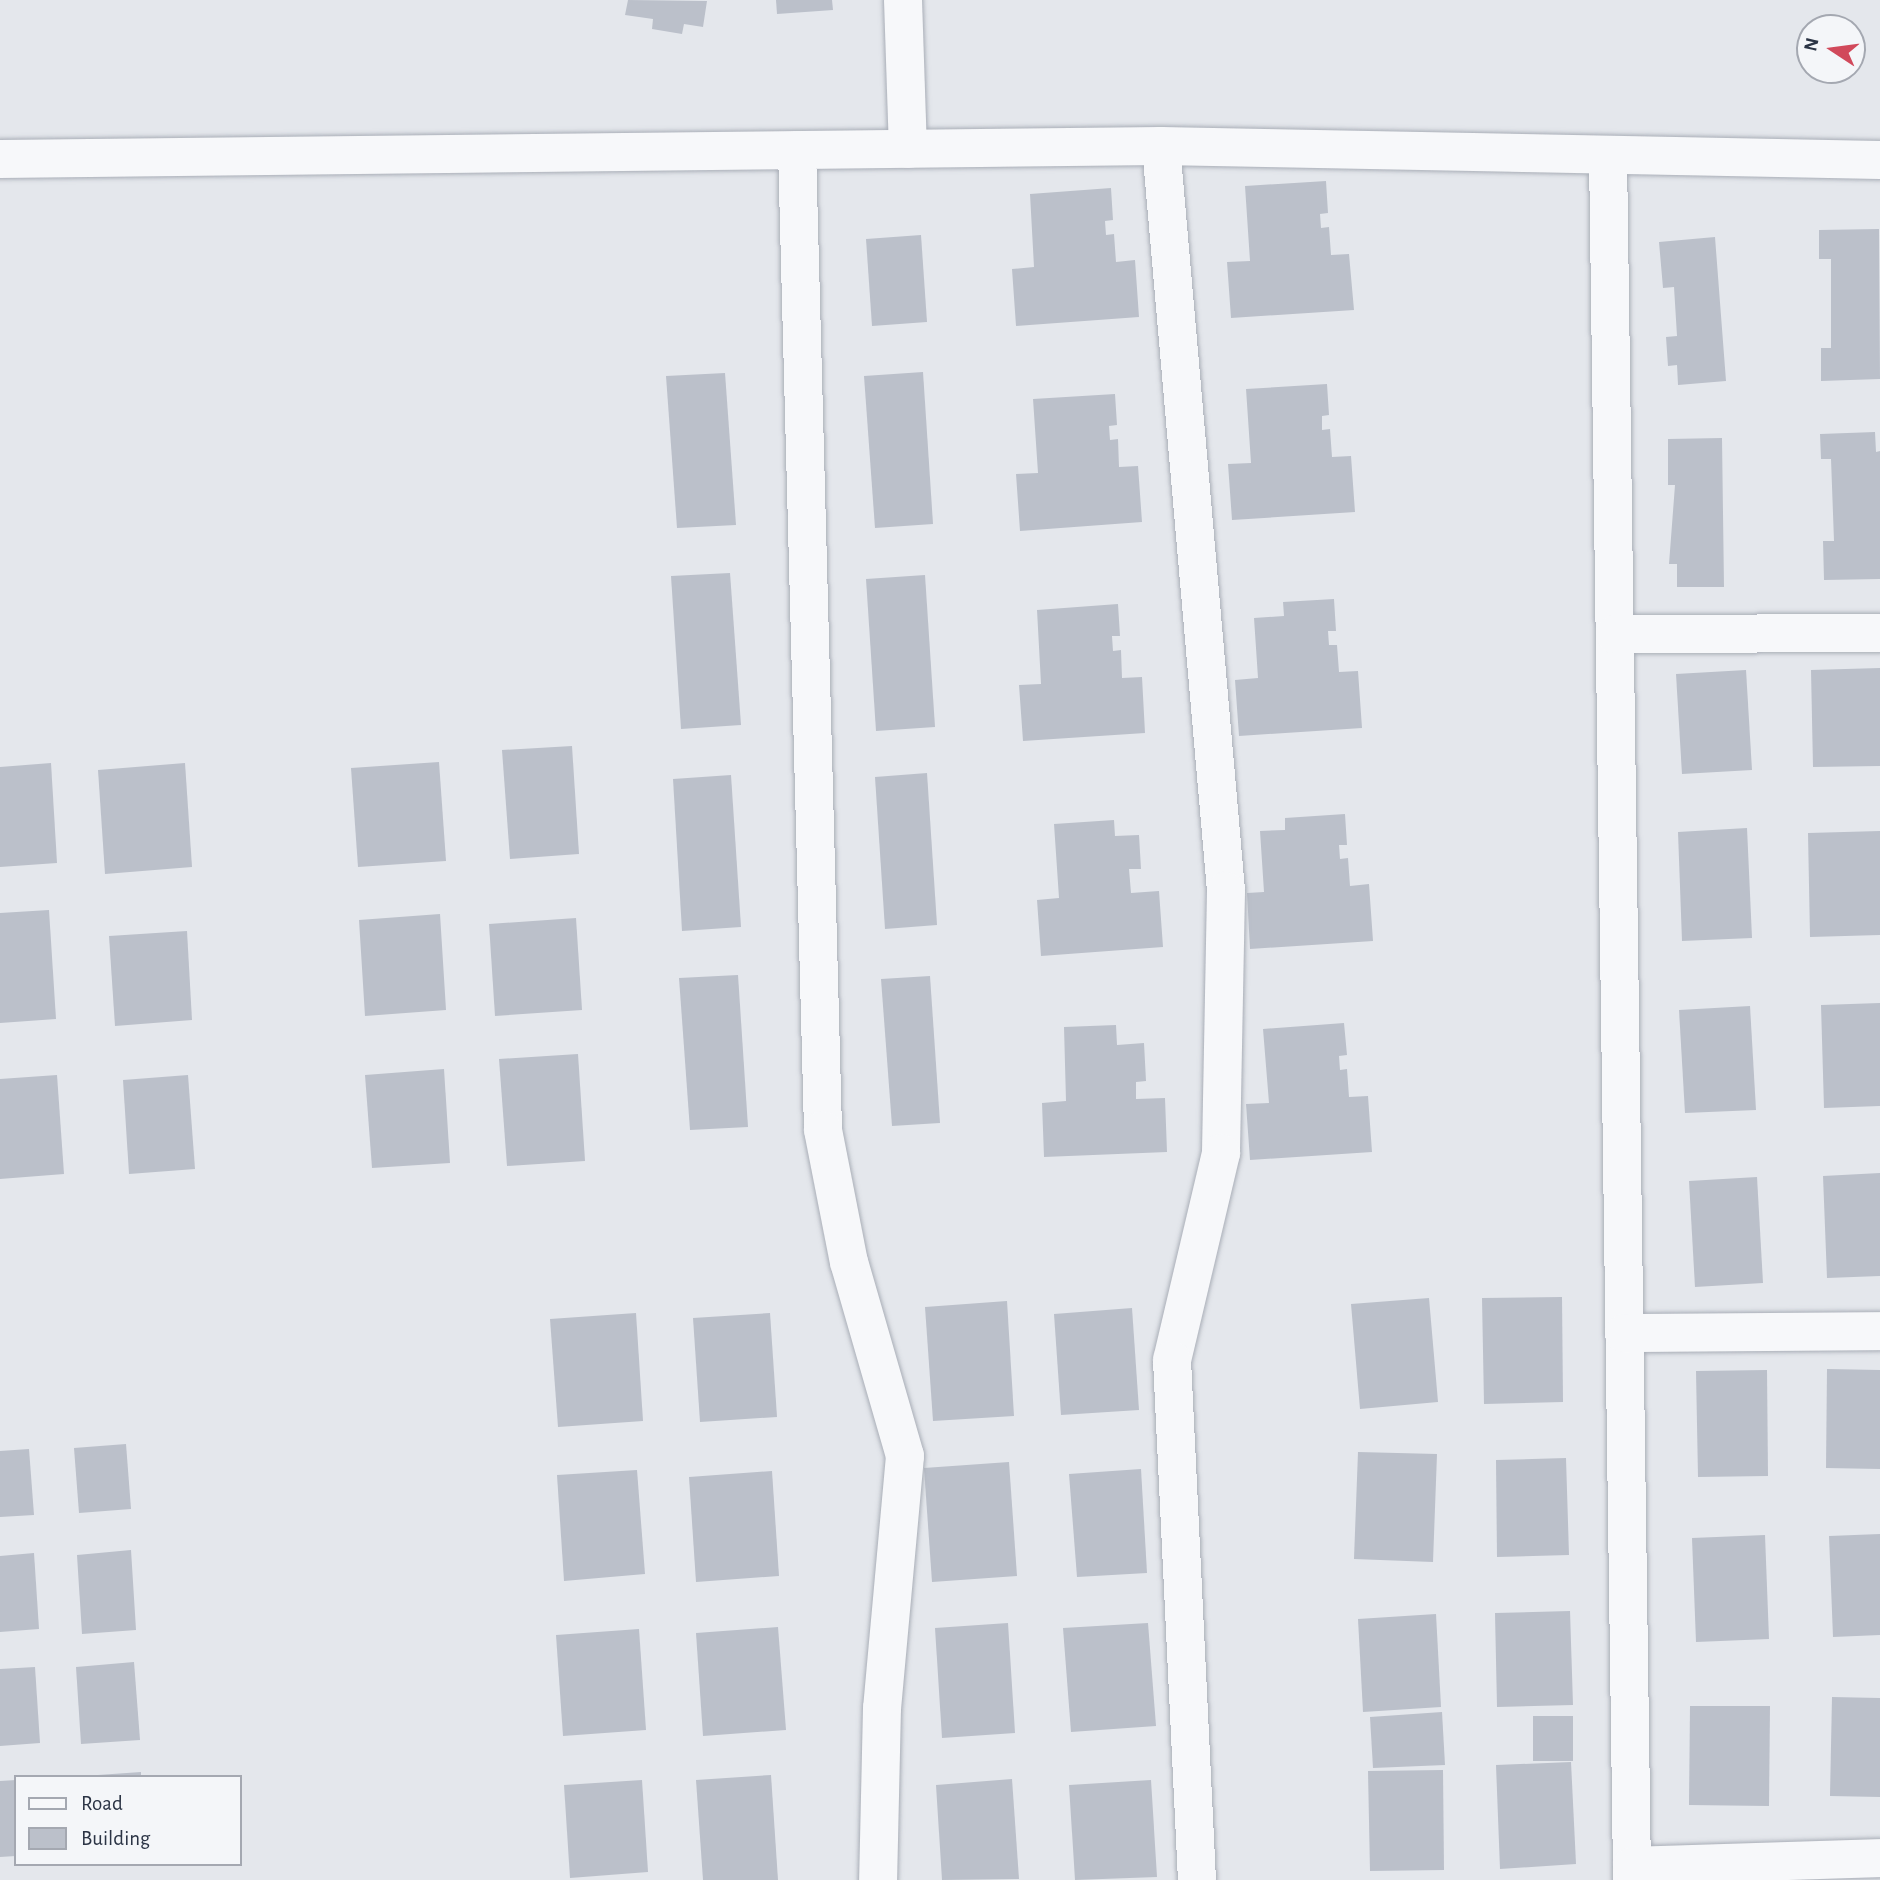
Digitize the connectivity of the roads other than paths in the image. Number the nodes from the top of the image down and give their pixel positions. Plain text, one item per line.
1 (903, 0) edge
2 (1161, 146) junction
3 (908, 149) junction
4 (797, 150) junction
5 (1608, 155) junction
6 (0, 159) edge
7 (1880, 160) edge
8 (1880, 633) edge
9 (1615, 634) junction
10 (1880, 1331) edge
11 (1625, 1333) junction
12 (1880, 1858) edge
13 (1632, 1873) edge
14 (878, 1880) edge
15 (1197, 1880) edge

1 - 3 street
2 - 3 street
2 - 5 street
2 - 15 street
3 - 4 street
4 - 6 street
4 - 14 street
5 - 7 street
5 - 9 street
8 - 9 street
9 - 11 street
10 - 11 street
11 - 13 street
12 - 13 street

